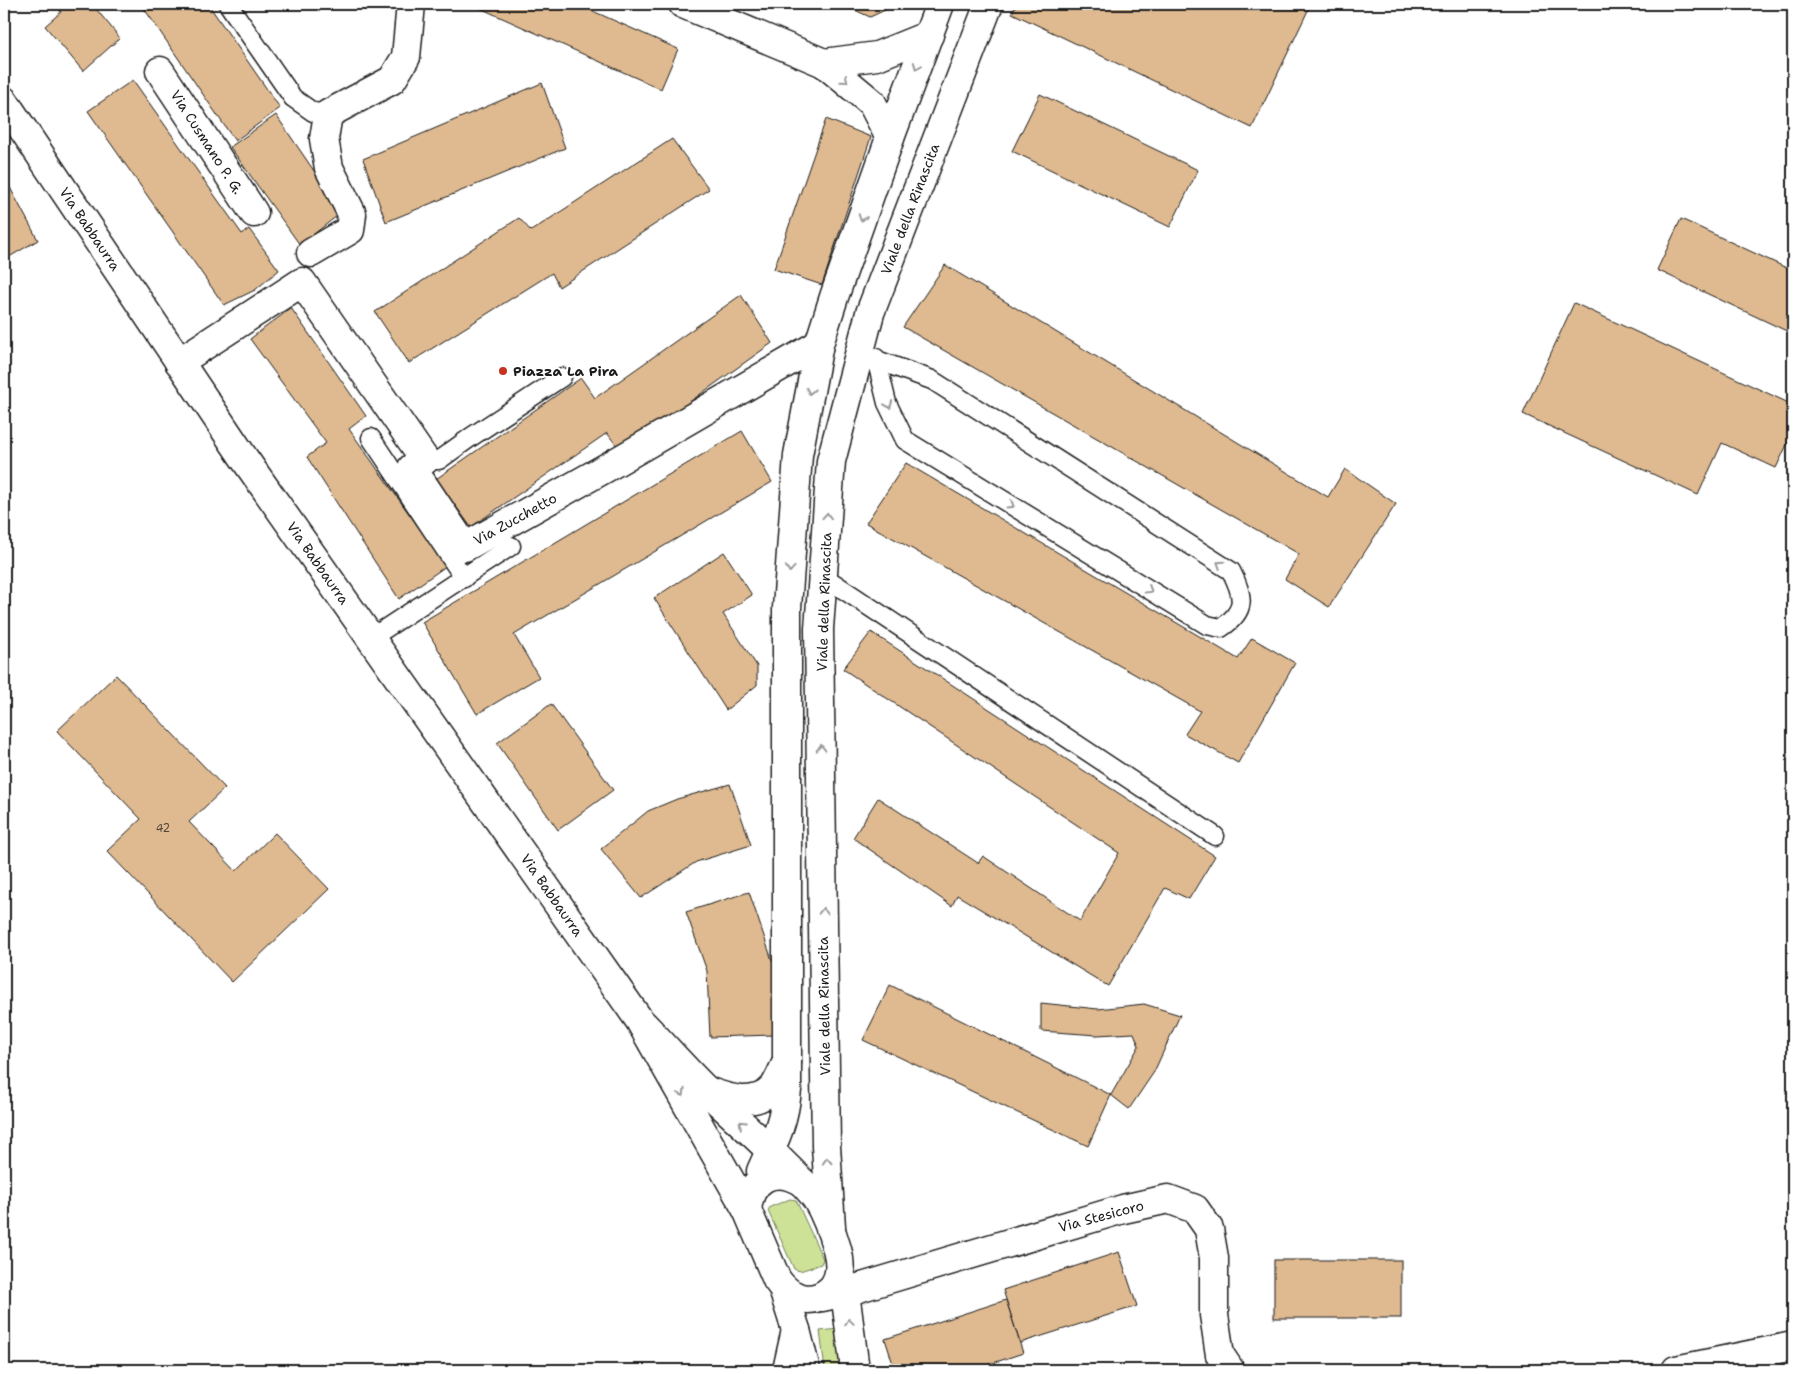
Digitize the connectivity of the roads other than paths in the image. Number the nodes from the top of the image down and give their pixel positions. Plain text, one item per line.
1 (228, 4) edge
2 (411, 4) edge
3 (683, 4) edge
4 (940, 4) edge
5 (989, 4) edge
6 (928, 35) junction
7 (824, 63) junction
8 (160, 71) dead end
9 (4, 101) edge
10 (328, 114) junction
11 (890, 138) junction
12 (254, 213) dead end
13 (311, 253) dead end
14 (820, 344) junction
15 (868, 356) junction
16 (179, 362) junction
17 (562, 377) dead end
18 (371, 438) dead end
19 (425, 460) junction
20 (510, 546) dead end
21 (823, 576) junction
22 (464, 578) junction
23 (371, 638) junction
24 (1215, 836) dead end
25 (640, 1020) junction
26 (788, 1060) junction
27 (707, 1091) junction
28 (770, 1150) junction
29 (802, 1182) junction
30 (750, 1199) junction
31 (831, 1227) junction
32 (842, 1282) junction
33 (783, 1289) junction
34 (796, 1330) junction
35 (1793, 1346) edge
36 (787, 1370) edge
37 (806, 1370) edge
38 (855, 1370) edge
39 (1230, 1370) edge
40 (1678, 1370) edge

1 - 10 lane
2 - 10 street
3 - 7 street
4 - 6 street
5 - 15 street, Viale della Rinascita
6 - 7 street
6 -> 11 street
7 -> 11 street
8 - 12 street, Via Cusmano P. G.
9 - 16 street, Via Babbaurra
10 - 13 street
11 -> 14 street
14 - 19 street, Via Zucchetto
14 -> 26 street
15 -> 15 lane
21 -> 15 street, Viale della Rinascita
16 - 19 street
16 - 23 street, Via Babbaurra
17 - 19 lane
18 - 22 lane
20 - 22 lane
21 - 24 lane
31 -> 21 street, Viale della Rinascita
22 - 23 lane
23 - 25 street, Via Babbaurra
25 - 27 street
25 -> 30 street
26 - 27 street
26 - 28 street
28 -> 27 street
28 - 29 street
28 - 30 street
29 - 30 street
29 - 31 street
30 - 33 street
31 - 32 street
32 - 33 street, Via Stesicoro
38 -> 32 street
32 - 39 street, Via Stesicoro
33 - 34 street
34 - 36 street
34 - 37 street
35 - 40 street

